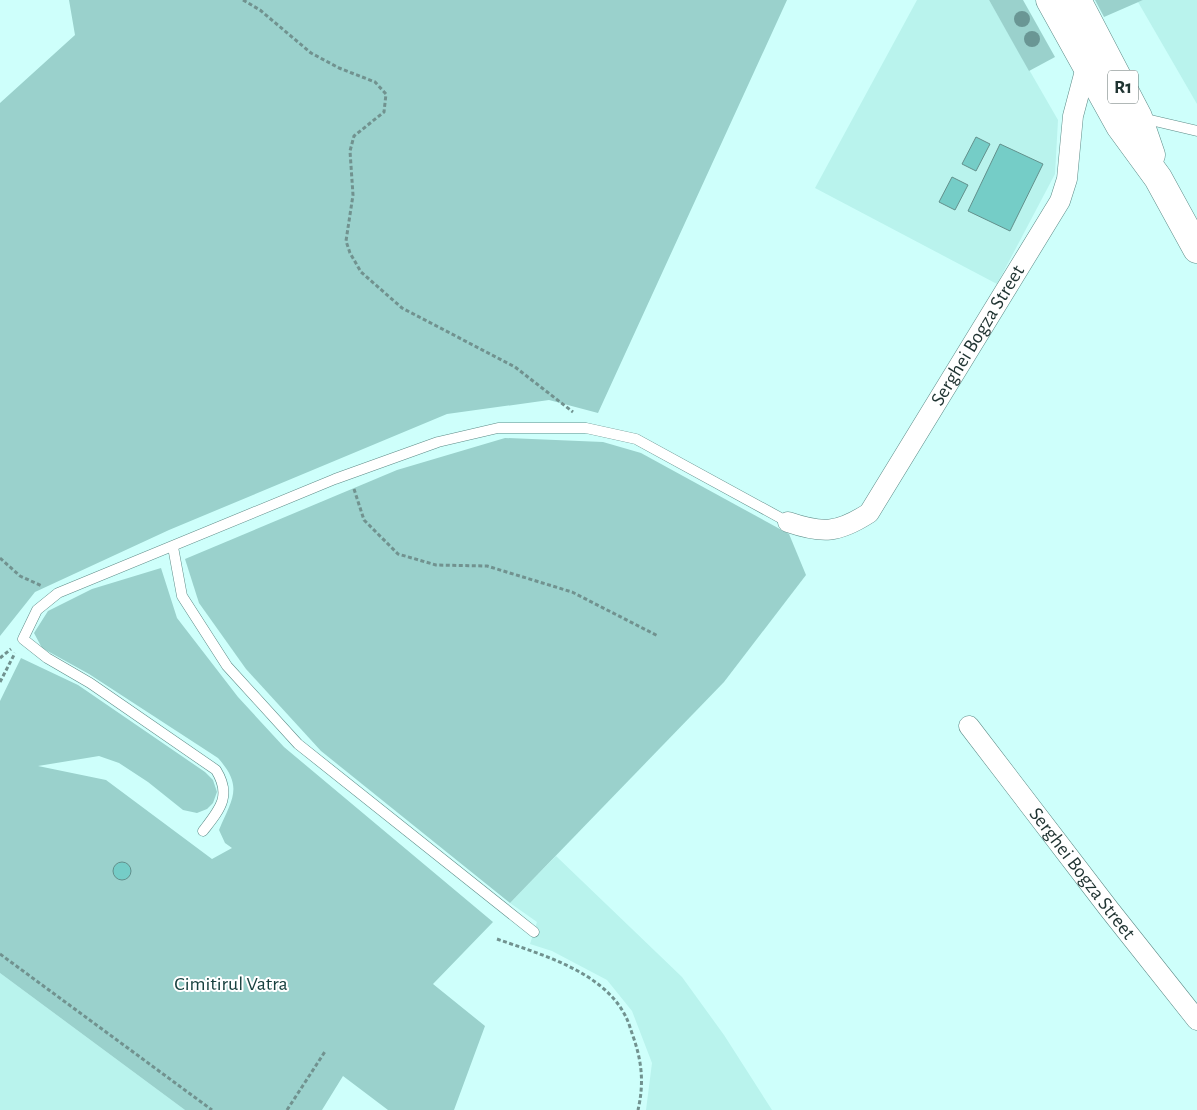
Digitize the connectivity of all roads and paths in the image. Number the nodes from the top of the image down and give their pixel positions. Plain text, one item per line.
1 (243, 0) edge
2 (1050, 0) edge
3 (1077, 0) edge
4 (1086, 67) junction
5 (1138, 117) junction
6 (1197, 131) edge
7 (1158, 178) junction
8 (1197, 249) edge
9 (586, 428) junction
10 (350, 474) junction
11 (788, 522) joint
12 (173, 547) junction
13 (0, 558) edge
14 (58, 593) junction
15 (658, 636) dead end
16 (23, 639) junction
17 (0, 682) edge
18 (968, 726) dead end
19 (203, 831) dead end
20 (534, 932) dead end
21 (497, 939) dead end
22 (0, 954) edge
23 (1197, 1020) edge
24 (326, 1050) dead end
25 (212, 1110) edge
26 (287, 1110) edge
27 (638, 1110) edge

1 - 9 path
2 - 4 highway, R1
3 - 5 highway, R1
4 - 7 highway, R1
4 - 11 street, Serghei Bogza Street
5 - 6 lane
5 - 7 highway, R1
7 - 8 highway, R1
9 - 10 lane
9 - 11 lane
10 - 12 lane
10 - 15 path
12 - 14 lane
12 - 20 lane
13 - 14 path
14 - 16 lane
16 - 17 path
16 - 19 lane
18 - 23 street, Serghei Bogza Street
21 - 27 path
22 - 25 path
24 - 26 path

